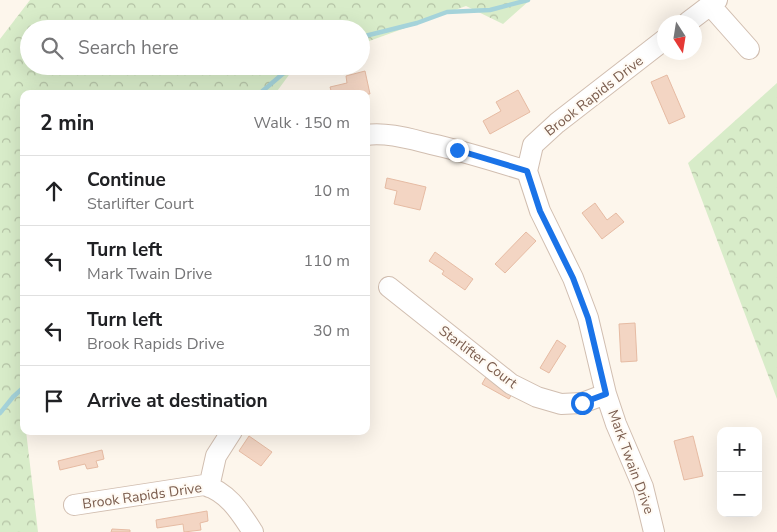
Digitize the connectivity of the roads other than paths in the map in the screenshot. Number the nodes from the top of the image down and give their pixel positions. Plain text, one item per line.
1 (714, 2) edge
2 (697, 15) edge
3 (657, 45) edge
4 (749, 49) dead end
5 (370, 135) edge
6 (527, 171) junction
7 (389, 287) dead end
8 (606, 394) junction
9 (229, 435) edge
10 (209, 486) junction
11 (74, 505) dead end
12 (655, 530) edge
13 (253, 532) edge

1 - 2 street
1 - 4 street
3 - 6 street, Brook Rapids Drive
5 - 6 street
6 - 8 street, Mark Twain Drive
7 - 8 street, Starlifter Court
8 - 12 street, Mark Twain Drive
9 - 10 street, Brook Rapids Drive
10 - 11 street, Brook Rapids Drive
10 - 13 street, Brook Rapids Drive

